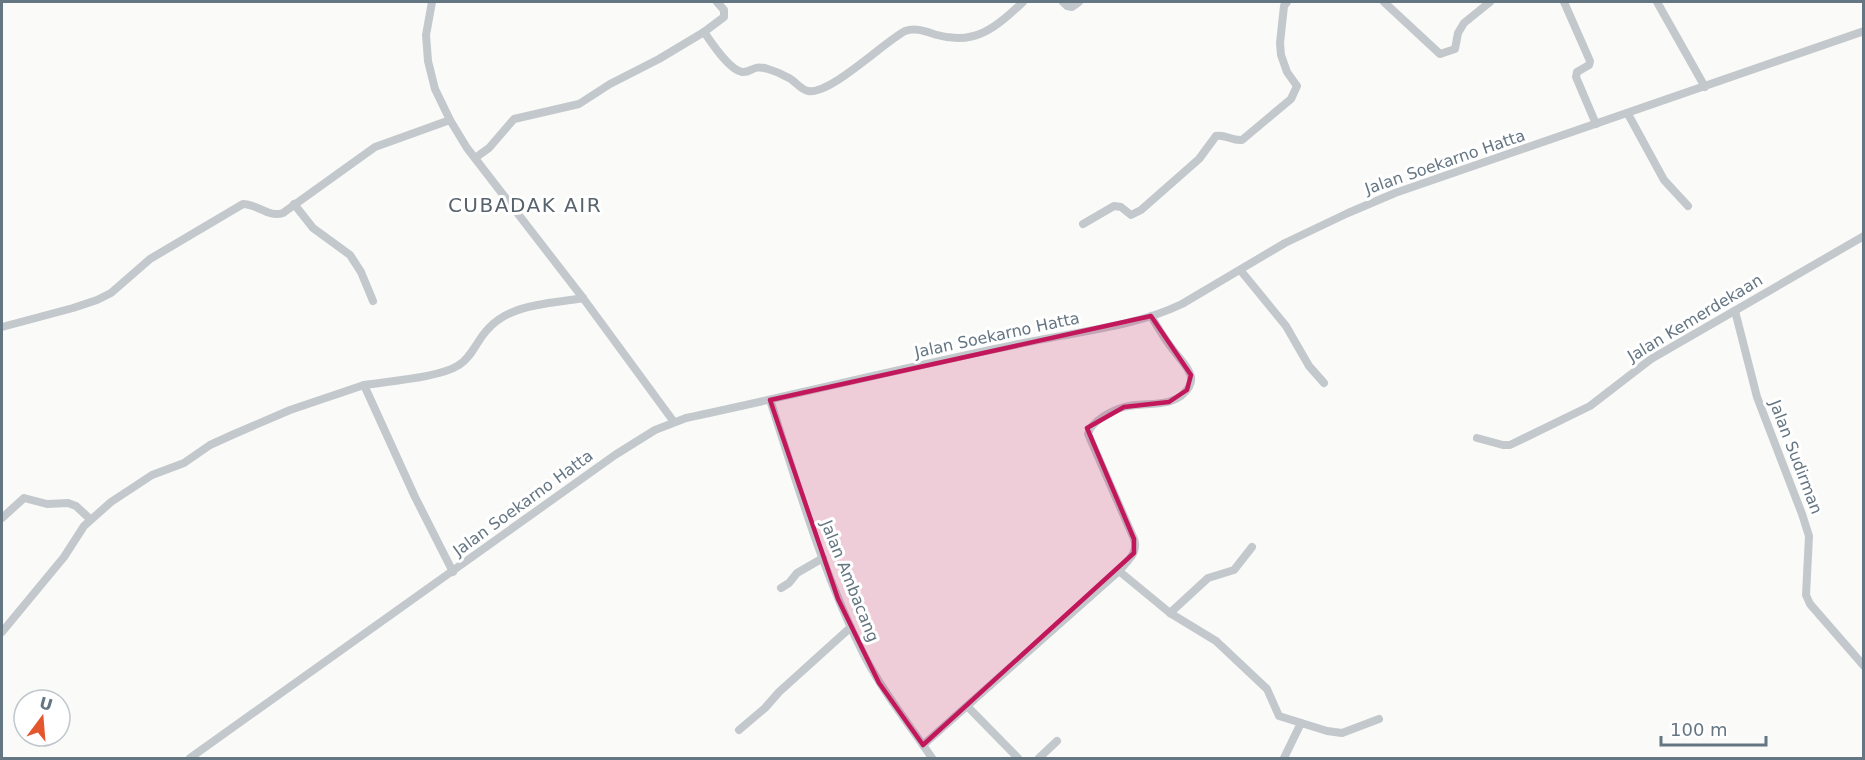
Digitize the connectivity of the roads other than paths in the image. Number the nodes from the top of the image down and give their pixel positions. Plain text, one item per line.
1 (432, 2) edge
2 (717, 2) edge
3 (1023, 2) edge
4 (1063, 2) edge
5 (1078, 2) edge
6 (1287, 2) edge
7 (1384, 2) edge
8 (1490, 2) edge
9 (1564, 2) edge
10 (1657, 2) edge
11 (1863, 31) edge
12 (704, 32) junction
13 (1705, 87) junction
14 (1628, 114) junction
15 (450, 120) junction
16 (1596, 124) junction
17 (475, 158) junction
18 (294, 204) junction
19 (1688, 206) dead end
20 (1083, 224) dead end
21 (1863, 236) edge
22 (1241, 271) junction
23 (583, 298) junction
24 (373, 301) dead end
25 (1735, 311) junction
26 (1151, 316) junction
27 (2, 327) edge
28 (1324, 383) dead end
29 (364, 385) junction
30 (770, 400) junction
31 (674, 422) junction
32 (1477, 438) dead end
33 (2, 518) edge
34 (90, 519) junction
35 (1252, 547) dead end
36 (823, 558) junction
37 (1119, 571) junction
38 (453, 572) junction
39 (781, 588) dead end
40 (1170, 613) junction
41 (6, 620) edge
42 (851, 627) junction
43 (2, 632) edge
44 (1863, 666) edge
45 (968, 707) junction
46 (1379, 719) dead end
47 (1300, 723) junction
48 (739, 730) dead end
49 (1057, 741) dead end
50 (923, 746) junction
51 (190, 759) edge
52 (932, 759) edge
53 (1018, 759) edge
54 (1039, 759) edge
55 (1284, 759) edge

1 - 15 street
2 - 12 street
3 - 12 street
4 - 5 street
6 - 20 street
7 - 8 street
9 - 16 street
10 - 13 street
11 - 13 street, Jalan Soekarno Hatta
12 - 17 street
13 - 14 street, Jalan Soekarno Hatta
14 - 16 street, Jalan Soekarno Hatta
14 - 19 street
15 - 17 street
15 - 18 street
16 - 22 street, Jalan Soekarno Hatta
17 - 23 street
18 - 24 street
18 - 27 street
21 - 25 street, Jalan Kemerdekaan
22 - 26 street, Jalan Soekarno Hatta
22 - 28 street
23 - 29 street
23 - 31 street
25 - 32 street, Jalan Kemerdekaan
25 - 44 street, Jalan Sudirman
26 - 30 street, Jalan Soekarno Hatta
26 - 37 street
29 - 34 street
29 - 38 street
30 - 31 street, Jalan Soekarno Hatta
30 - 36 street, Jalan Ambacang
31 - 38 street, Jalan Soekarno Hatta
33 - 34 street
34 - 41 street
35 - 40 street
36 - 39 street
36 - 42 street, Jalan Ambacang
37 - 40 street
37 - 45 street
38 - 51 street, Jalan Soekarno Hatta
40 - 47 street
41 - 43 street
42 - 48 street
42 - 50 street, Jalan Ambacang
45 - 50 street
45 - 53 street
46 - 47 street
47 - 55 street
49 - 54 street
50 - 52 street, Jalan Ambacang

